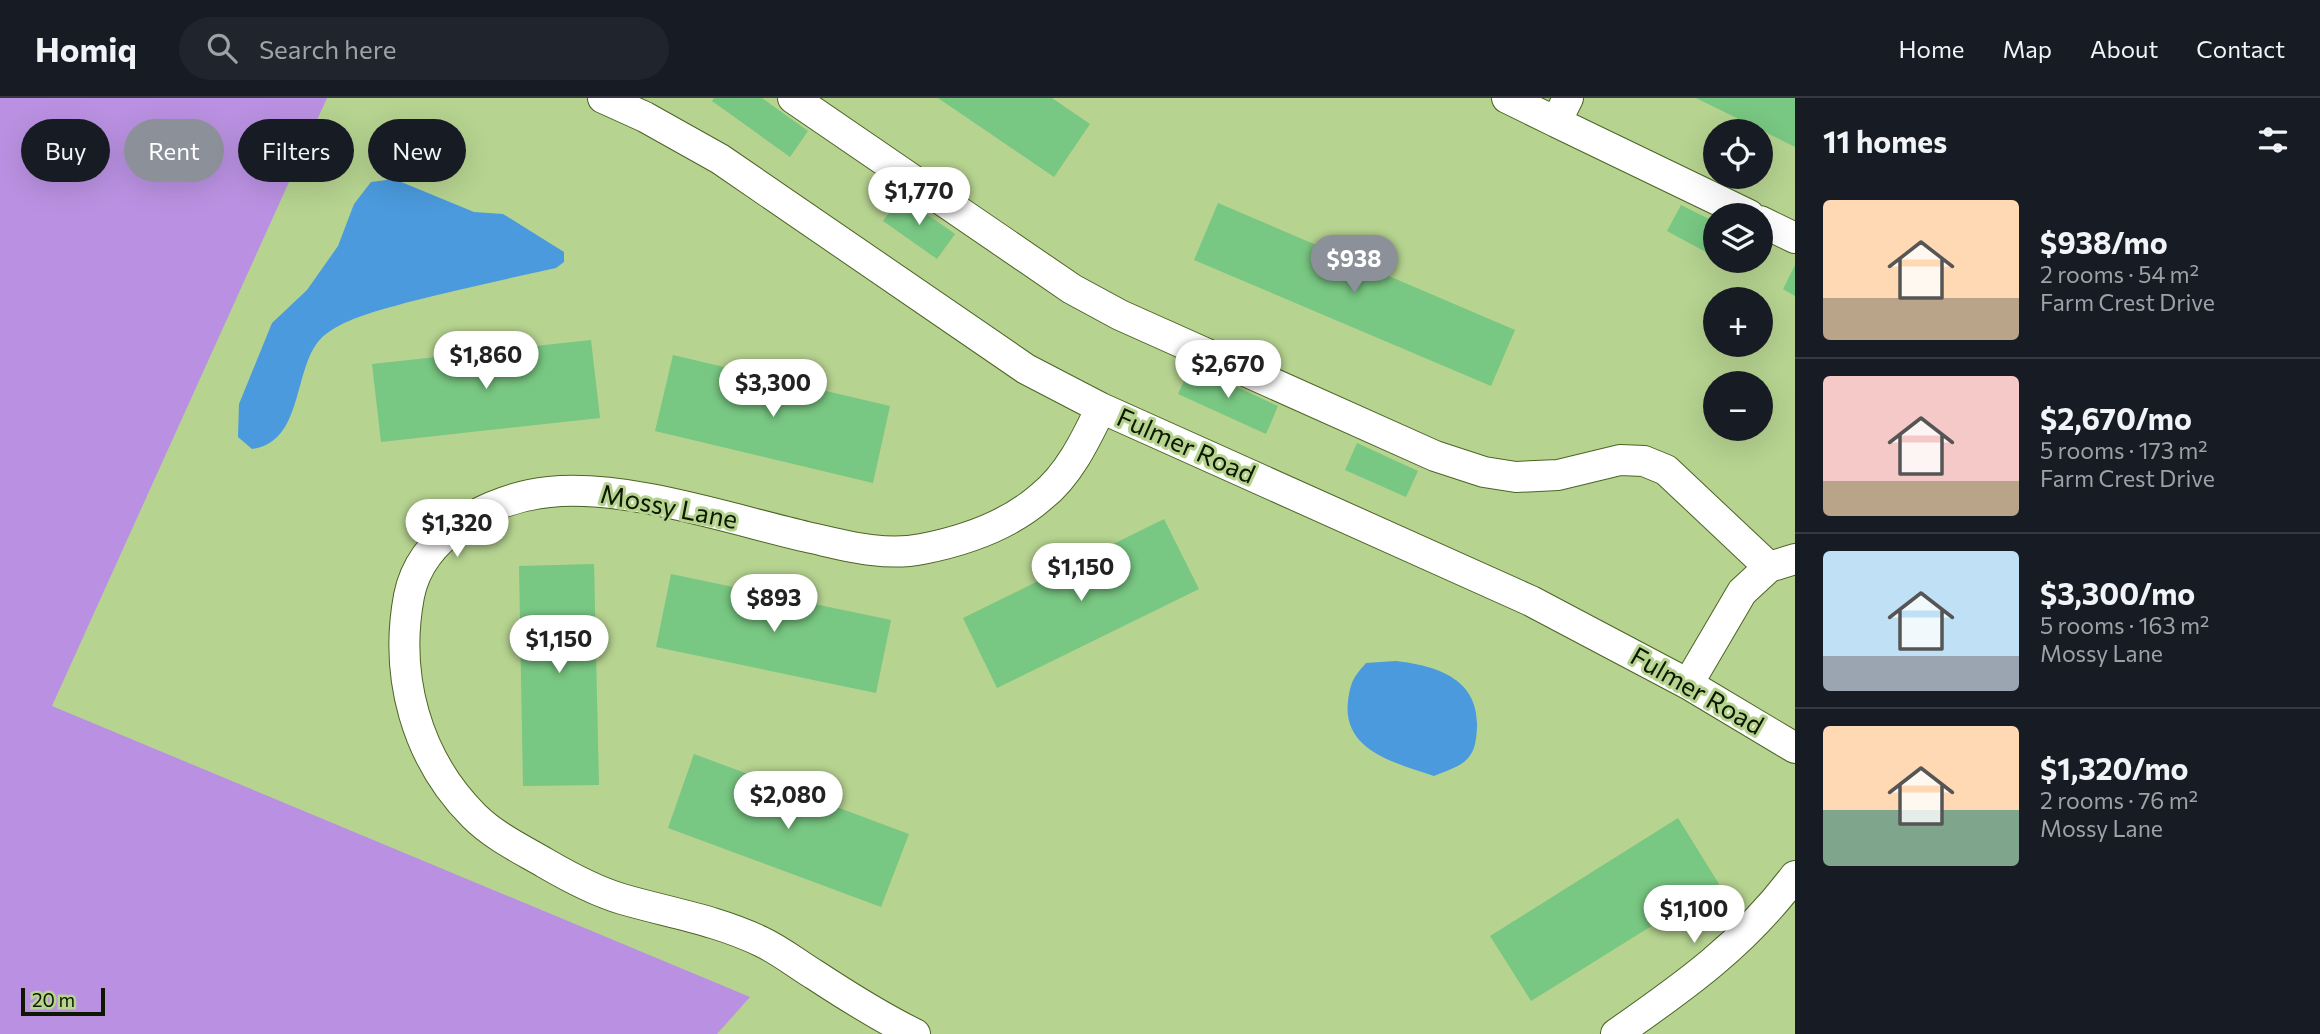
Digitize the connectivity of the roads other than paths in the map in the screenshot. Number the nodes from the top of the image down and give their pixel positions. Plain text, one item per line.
1 (793, 98) edge
2 (1507, 98) edge
3 (608, 99) edge
4 (1562, 110) edge
5 (1728, 203) edge
6 (1773, 227) edge
7 (1795, 238) edge
8 (1101, 408) junction
9 (1782, 563) edge
10 (1688, 684) junction
11 (1795, 748) edge
12 (1795, 876) edge
13 (915, 1034) edge
14 (1616, 1034) edge

1 - 9 street
2 - 4 street
3 - 8 street, Fulmer Road
4 - 5 street
6 - 7 street
8 - 10 street, Fulmer Road
8 - 13 street, Mossy Lane
9 - 10 street
10 - 11 street, Fulmer Road
12 - 14 street

